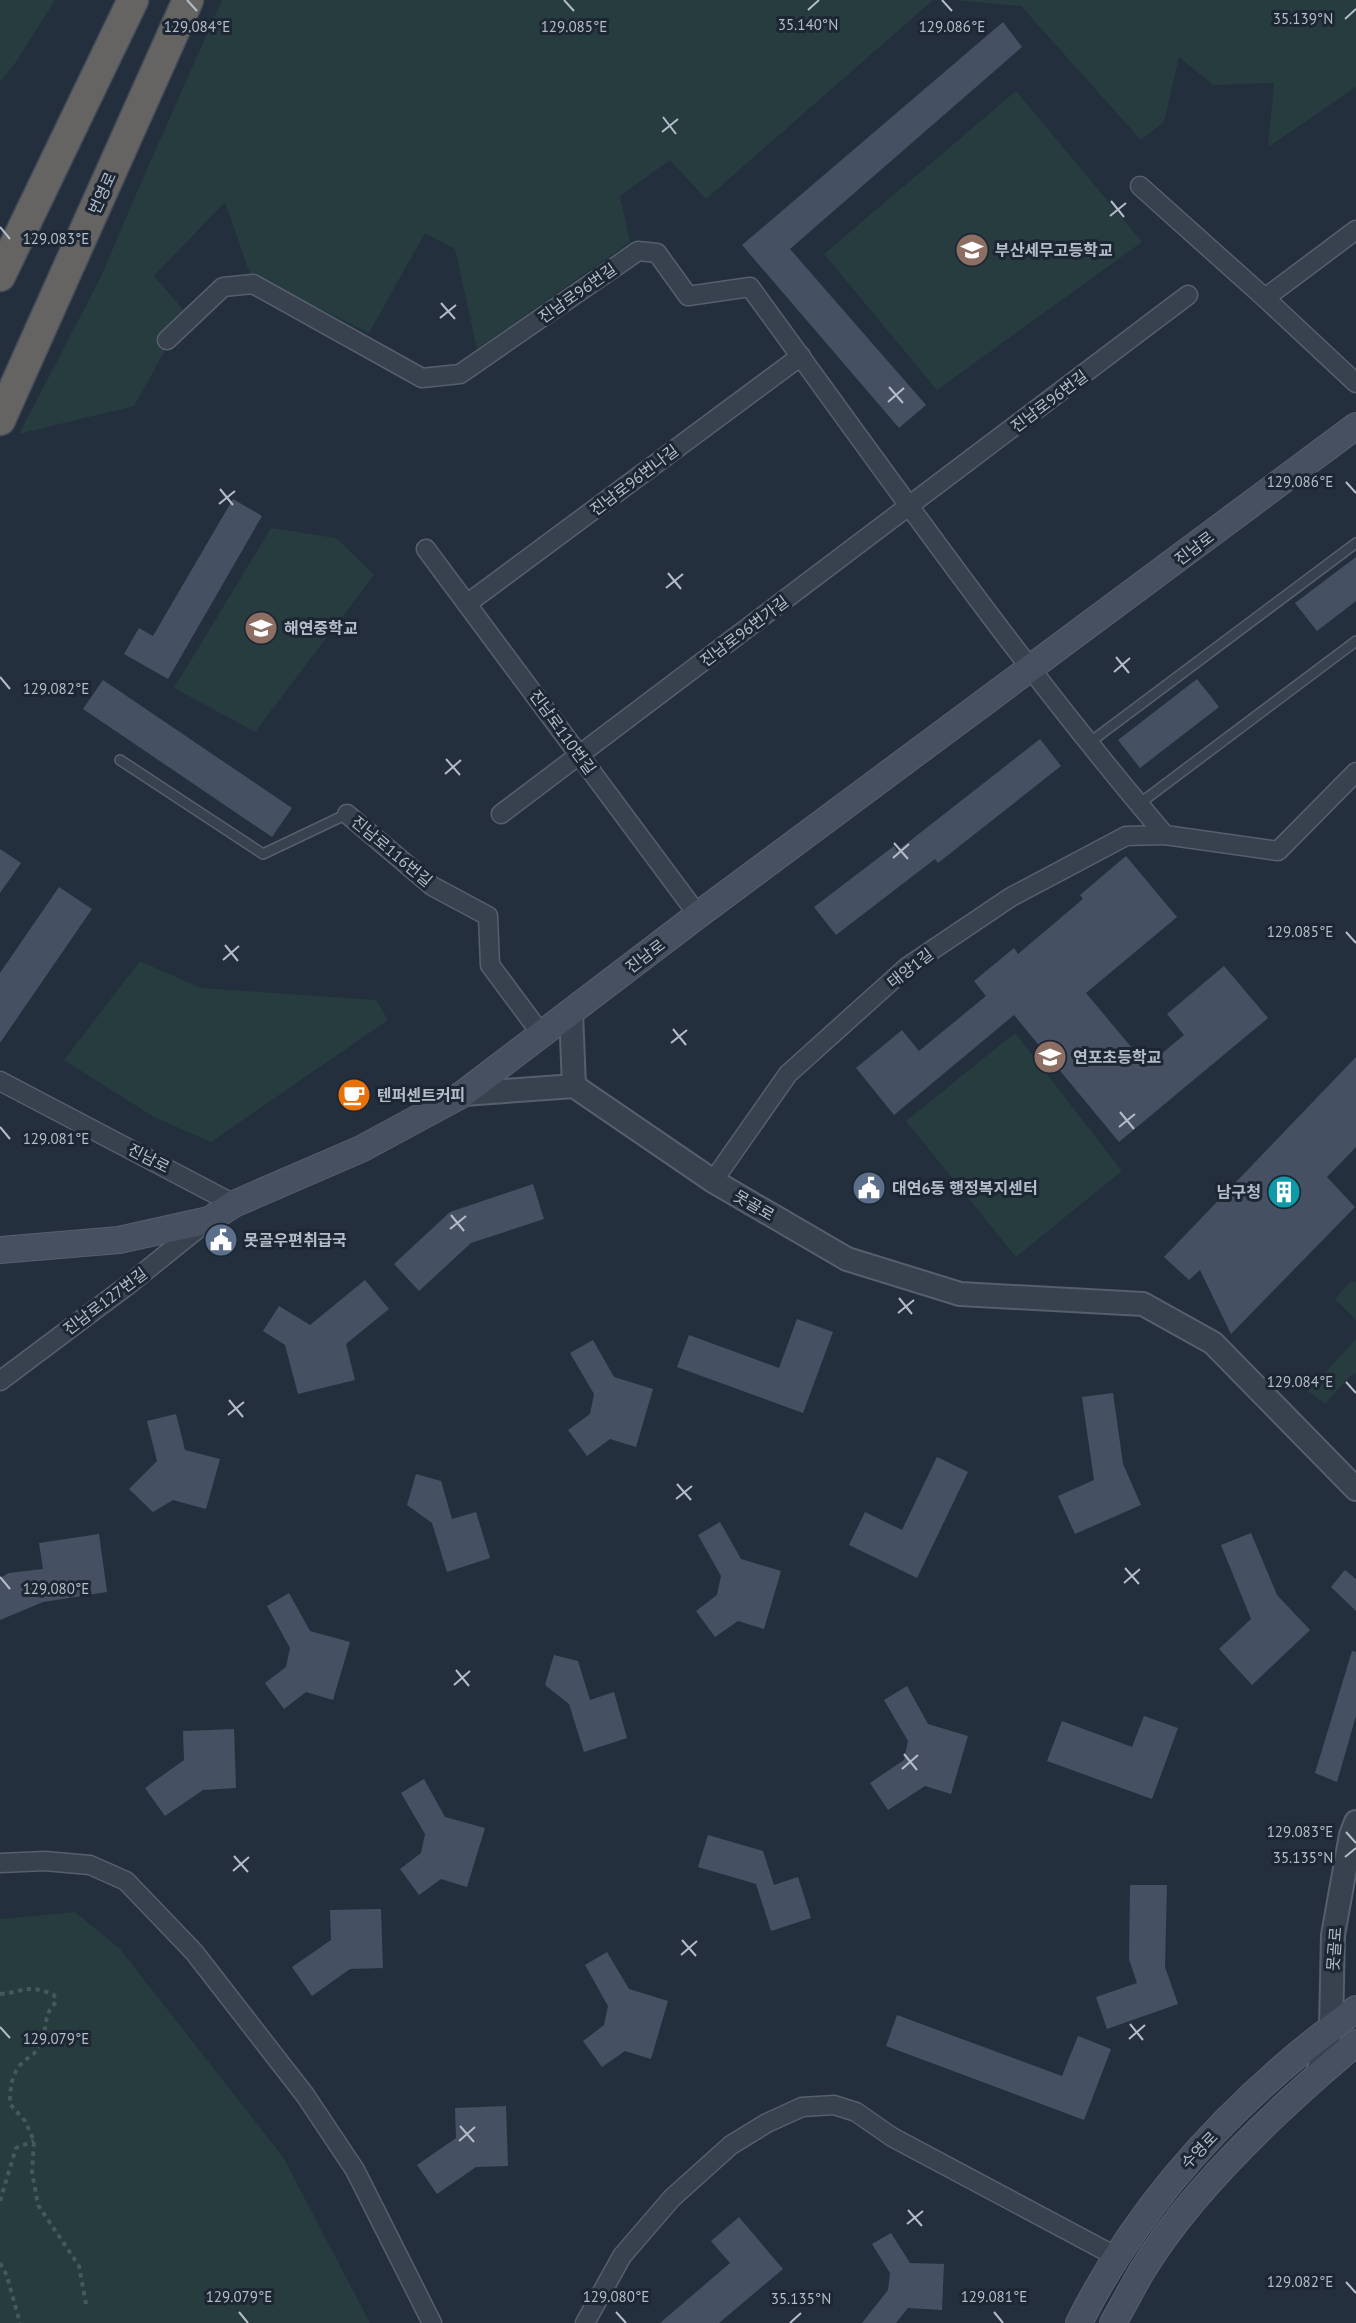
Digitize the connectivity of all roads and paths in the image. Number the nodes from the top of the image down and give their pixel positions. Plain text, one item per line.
1 (133, 0) edge
2 (189, 0) edge
3 (1140, 186) dead end
4 (1356, 230) edge
5 (0, 276) edge
6 (1188, 296) dead end
7 (1265, 298) junction
8 (167, 340) dead end
9 (801, 356) junction
10 (1356, 383) edge
11 (0, 420) edge
12 (1356, 426) edge
13 (909, 507) junction
14 (1356, 543) edge
15 (426, 549) dead end
16 (468, 603) junction
17 (1356, 641) edge
18 (1031, 669) junction
19 (1089, 743) junction
20 (580, 755) junction
21 (120, 760) dead end
22 (1356, 771) edge
23 (1139, 804) junction
24 (347, 814) joint
25 (501, 814) dead end
26 (1165, 835) junction
27 (698, 915) junction
28 (572, 1012) junction
29 (542, 1035) junction
30 (0, 1081) edge
31 (574, 1086) junction
32 (463, 1094) junction
33 (713, 1181) junction
34 (234, 1204) junction
35 (209, 1220) junction
36 (0, 1250) edge
37 (0, 1381) edge
38 (1356, 1489) edge
39 (1356, 1822) edge
40 (0, 1863) edge
41 (0, 1994) edge
42 (1356, 2009) edge
43 (1331, 2030) junction
44 (1356, 2043) edge
45 (1317, 2076) junction
46 (34, 2141) junction
47 (0, 2201) edge
48 (1117, 2257) junction
49 (0, 2263) edge
50 (86, 2304) dead end
51 (20, 2323) edge
52 (432, 2323) edge
53 (585, 2323) edge
54 (1079, 2323) edge
55 (1113, 2323) edge

1 - 5 highway
2 - 11 highway, 번영로
3 - 7 street
4 - 7 street
6 - 13 street, 진남로96번길
7 - 10 street
8 - 9 street, 진남로96번길
9 - 13 street, 진남로96번길
9 - 16 street, 진남로96번나길
12 - 18 main road, 진남로
13 - 18 street, 진남로96번길
13 - 20 street, 진남로96번가길
14 - 19 lane
15 - 16 street, 진남로110번길
16 - 20 street, 진남로110번길
17 - 23 lane
18 - 19 street
18 - 27 main road, 진남로
19 - 23 street
20 - 25 street, 진남로96번가길
20 - 27 street, 진남로110번길
21 - 24 lane, 진남로116번길
22 - 26 street
23 - 26 street
24 - 29 street, 진남로116번길
26 - 33 street, 태양1길
27 - 28 main road, 진남로
28 - 29 main road, 진남로
28 - 31 street
29 - 32 main road, 진남로
30 - 34 street, 진남로
31 - 32 street
31 - 33 street, 못골로
32 - 34 main road, 진남로
33 - 38 street, 못골로
34 - 35 main road, 진남로
35 - 36 main road, 진남로
35 - 37 street, 진남로127번길
39 - 43 street, 못골로
40 - 52 street
41 - 46 path
42 - 43 main road, 수영로
43 - 45 street, 못골로
43 - 48 main road, 수영로
44 - 45 main road, 수영로
45 - 55 main road, 수영로
46 - 47 path
46 - 50 path
48 - 53 street
48 - 54 main road, 수영로
49 - 51 path

